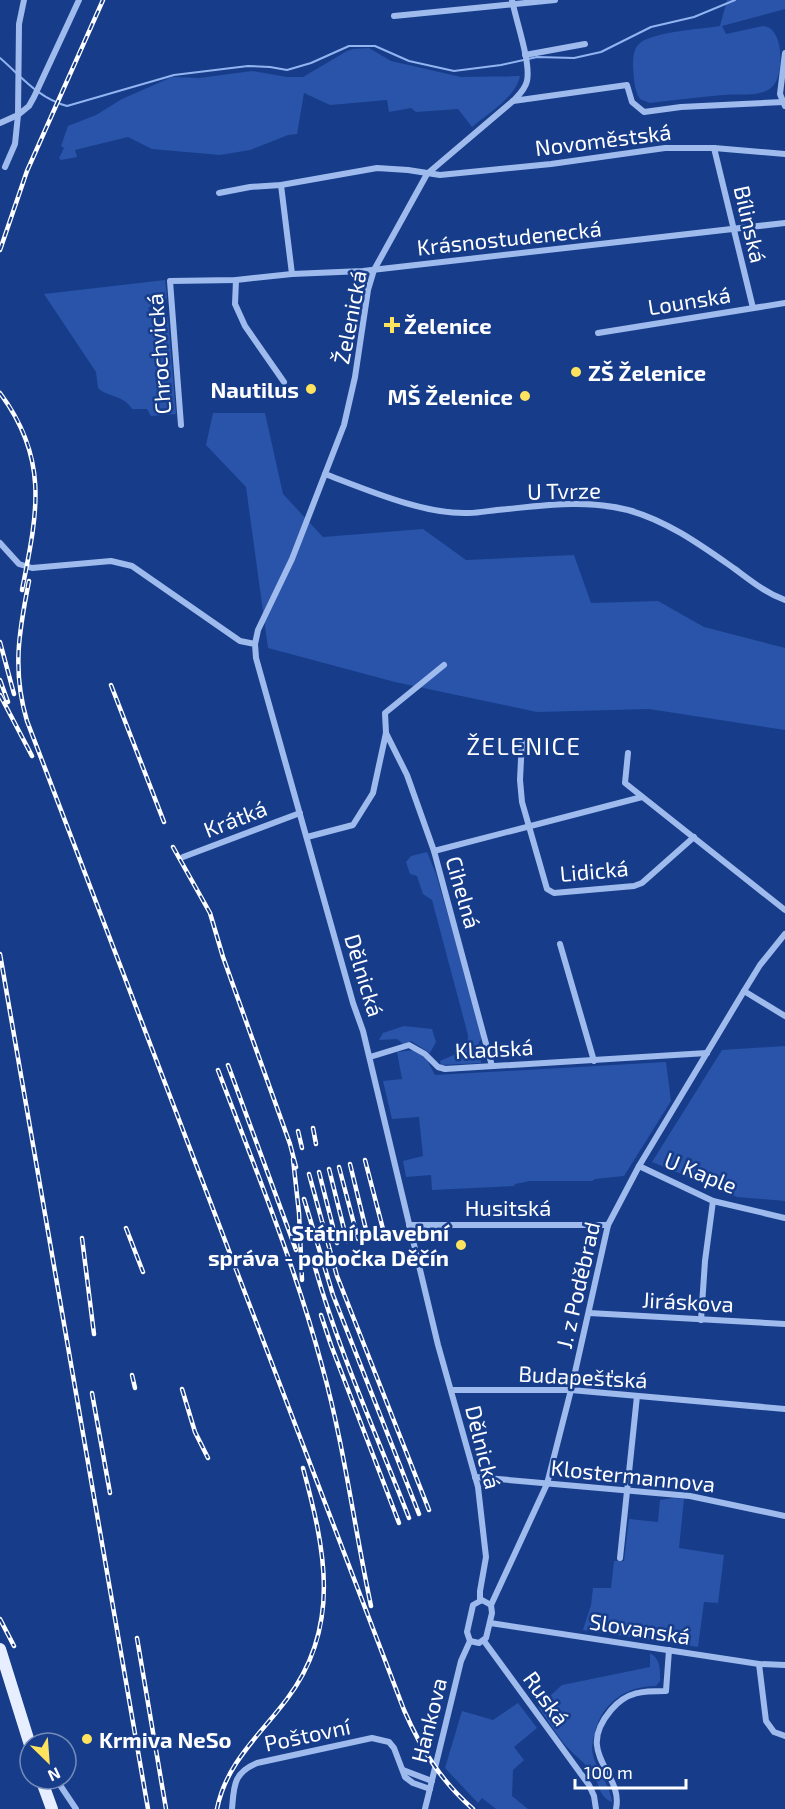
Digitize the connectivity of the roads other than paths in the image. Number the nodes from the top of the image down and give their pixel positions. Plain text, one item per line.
1 (24, 0) edge
2 (79, 0) edge
3 (555, 0) edge
4 (512, 2) edge
5 (394, 16) dead end
6 (585, 44) dead end
7 (785, 52) edge
8 (525, 56) junction
9 (513, 101) junction
10 (784, 104) edge
11 (18, 114) junction
12 (0, 123) edge
13 (714, 148) junction
14 (785, 154) edge
15 (5, 167) dead end
16 (426, 174) junction
17 (281, 185) junction
18 (219, 193) dead end
19 (785, 223) edge
20 (734, 230) junction
21 (374, 270) junction
22 (292, 274) junction
23 (236, 280) junction
24 (170, 281) joint
25 (785, 303) edge
26 (753, 308) junction
27 (598, 333) dead end
28 (284, 382) dead end
29 (181, 425) dead end
30 (325, 474) junction
31 (0, 543) edge
32 (785, 600) edge
33 (255, 644) junction
34 (444, 665) dead end
35 (386, 733) junction
36 (522, 740) dead end
37 (628, 753) dead end
38 (642, 796) junction
39 (300, 813) junction
40 (528, 826) junction
41 (307, 837) junction
42 (694, 837) junction
43 (434, 852) junction
44 (183, 857) dead end
45 (785, 910) edge
46 (785, 934) edge
47 (560, 944) dead end
48 (744, 991) junction
49 (785, 1016) edge
50 (707, 1053) junction
51 (370, 1057) junction
52 (594, 1061) junction
53 (492, 1066) junction
54 (639, 1166) junction
55 (713, 1201) junction
56 (785, 1218) edge
57 (409, 1225) junction
58 (608, 1225) junction
59 (589, 1313) junction
60 (701, 1320) junction
61 (785, 1324) edge
62 (451, 1390) junction
63 (571, 1390) junction
64 (637, 1396) junction
65 (785, 1409) edge
66 (475, 1477) junction
67 (547, 1484) junction
68 (626, 1492) junction
69 (785, 1516) edge
70 (620, 1558) dead end
71 (480, 1601) junction
72 (491, 1605) junction
73 (490, 1623) junction
74 (470, 1641) junction
75 (484, 1641) junction
76 (0, 1649) edge
77 (669, 1650) junction
78 (759, 1664) junction
79 (785, 1665) edge
80 (26, 1731) edge
81 (785, 1736) edge
82 (403, 1770) junction
83 (432, 1781) junction
84 (430, 1789) junction
85 (46, 1791) edge
86 (64, 1791) edge
87 (52, 1809) edge
88 (76, 1809) edge
89 (232, 1809) edge
90 (425, 1809) edge
91 (596, 1809) edge
92 (616, 1809) edge

1 - 11 street
2 - 11 street
3 - 4 street
4 - 5 street
4 - 8 street, Želenická
6 - 8 street
7 - 10 street
8 - 9 street, Želenická
9 - 10 street
9 - 16 street, Želenická
11 - 12 street
11 - 15 street
13 - 14 street, Novoměstská
13 - 16 street, Novoměstská
13 - 20 street, Bílinská
16 - 17 street, Novoměstská
16 - 21 street, Želenická
17 - 18 street, Novoměstská
17 - 22 street
19 - 20 street, Krásnostudenecká
20 - 21 street, Krásnostudenecká
20 - 26 street, Bílinská
21 - 22 street, Krásnostudenecká
21 - 30 street, Želenická
22 - 23 street, Krásnostudenecká
23 - 24 street, Krásnostudenecká
23 - 28 street
24 - 29 street, Chrochvická
25 - 26 street, Lounská
26 - 27 street, Lounská
30 - 32 street, U Tvrze
30 - 33 street, Želenická
31 - 33 street
33 - 39 street, Dělnická
34 - 35 street
35 - 41 street
35 - 43 street, Cihelná
36 - 40 street
37 - 38 street
38 - 40 street
38 - 42 street
39 - 41 street, Dělnická
39 - 44 street, Krátká
40 - 42 street, Lidická
40 - 43 street
41 - 51 street, Dělnická
42 - 45 street
43 - 53 street, Cihelná
46 - 48 street, J. z Poděbrad
47 - 52 street
48 - 49 street
48 - 50 street, J. z Poděbrad
50 - 52 street, Kladská
50 - 54 street, J. z Poděbrad
51 - 53 street, Kladská
51 - 57 street, Dělnická
52 - 53 street, Kladská
54 - 55 street, U Kaple
54 - 58 street, J. z Poděbrad
55 - 56 street, U Kaple
55 - 60 street
57 - 58 street, Husitská
57 - 62 street, Dělnická
58 - 59 street, J. z Poděbrad
59 - 60 street, Jiráskova
59 - 63 street, J. z Poděbrad
60 - 61 street, Jiráskova
62 - 63 street, Budapešťská
62 - 66 street, Dělnická
63 - 64 street, Budapešťská
63 - 67 street, J. z Poděbrad
64 - 65 street, Budapešťská
64 - 68 street
66 - 67 street, Klostermannova
66 - 71 street, Dělnická
67 - 68 street, Klostermannova
67 - 72 street, J. z Poděbrad
68 - 69 street, Klostermannova
68 - 70 street
71 - 72 street
71 - 74 street, Dělnická
72 - 73 street
73 - 75 street
73 - 77 street, Slovanská
74 - 75 street
74 - 83 street, Hankova
75 - 91 street, Ruská
76 - 80 main road
77 - 78 street, Slovanská
77 - 92 street
78 - 79 street, Slovanská
78 - 81 street
82 - 83 street
82 - 84 street, Poštovní
82 - 89 street, Poštovní
83 - 84 street, Hankova
84 - 90 street, Hankova
85 - 87 main road
86 - 88 street

